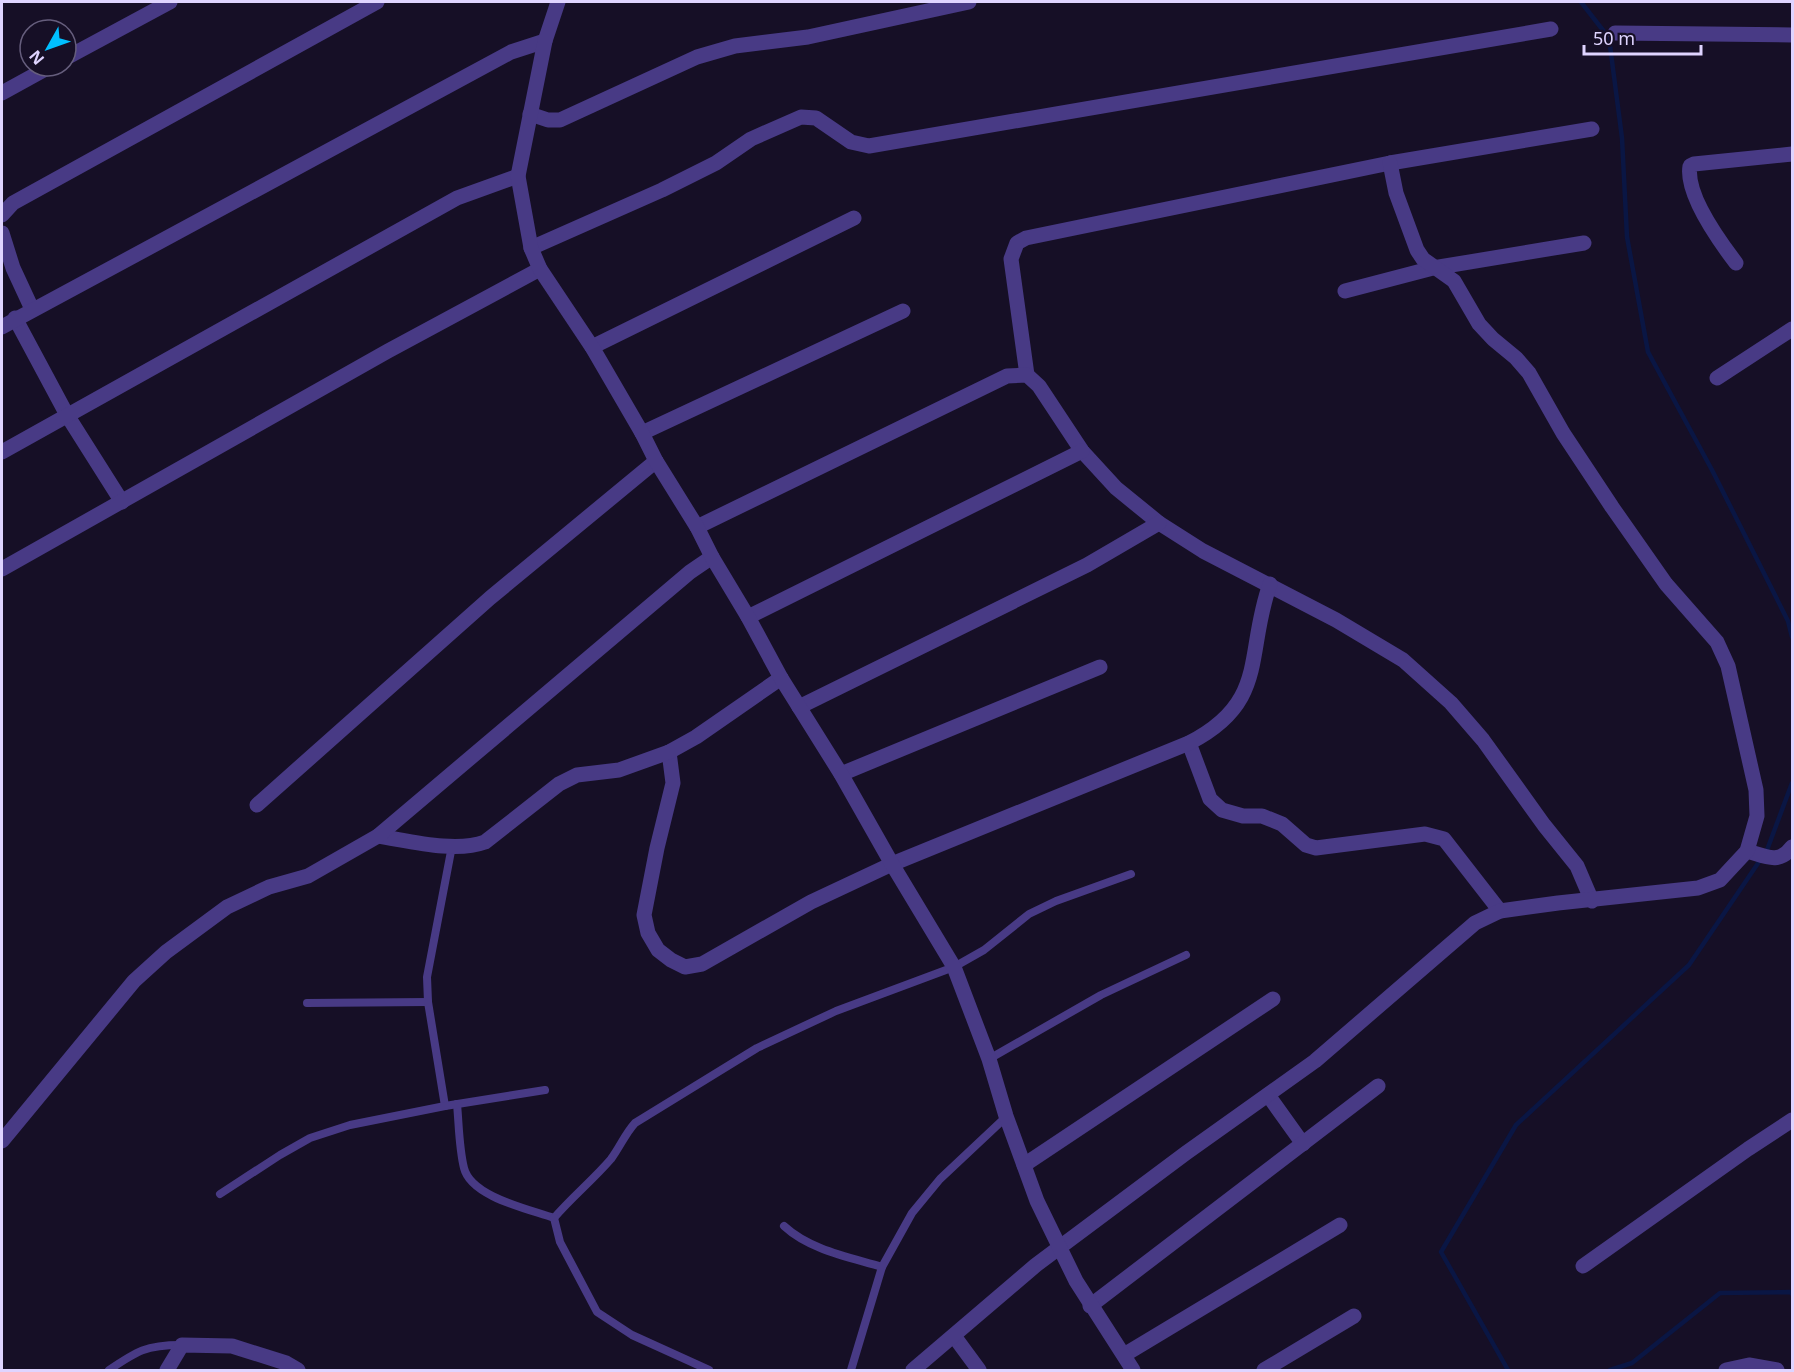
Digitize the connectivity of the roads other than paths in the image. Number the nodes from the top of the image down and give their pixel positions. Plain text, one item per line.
1 (170, 2) edge
2 (377, 2) edge
3 (558, 2) edge
4 (969, 2) edge
5 (1551, 29) dead end
6 (1615, 33) dead end
7 (1792, 35) edge
8 (545, 41) junction
9 (78, 52) edge
10 (29, 78) edge
11 (2, 93) edge
12 (530, 114) junction
13 (1593, 129) dead end
14 (1792, 154) edge
15 (1390, 163) junction
16 (518, 176) junction
17 (2, 215) edge
18 (854, 218) dead end
19 (2, 233) edge
20 (1584, 243) dead end
21 (531, 248) junction
22 (1736, 263) dead end
23 (1433, 268) junction
24 (540, 269) junction
25 (1345, 291) dead end
26 (32, 309) junction
27 (903, 311) dead end
28 (15, 318) junction
29 (2, 327) edge
30 (1792, 329) edge
31 (592, 347) junction
32 (1027, 375) junction
33 (1717, 378) dead end
34 (66, 415) junction
35 (642, 433) junction
36 (1082, 451) junction
37 (2, 452) edge
38 (656, 461) junction
39 (122, 502) junction
40 (1159, 523) junction
41 (697, 527) junction
42 (712, 557) junction
43 (2, 569) edge
44 (1269, 585) junction
45 (748, 617) junction
46 (1100, 667) dead end
47 (781, 678) junction
48 (799, 707) junction
49 (1189, 743) junction
50 (669, 752) junction
51 (841, 774) junction
52 (257, 805) dead end
53 (378, 836) junction
54 (452, 846) junction
55 (1792, 847) edge
56 (1747, 851) junction
57 (892, 864) junction
58 (1131, 874) dead end
59 (1592, 901) junction
60 (1500, 911) junction
61 (1186, 955) dead end
62 (954, 967) junction
63 (1273, 999) dead end
64 (428, 1002) junction
65 (307, 1004) dead end
66 (989, 1059) junction
67 (1378, 1086) dead end
68 (545, 1090) dead end
69 (1268, 1095) junction
70 (457, 1104) junction
71 (445, 1106) junction
72 (1006, 1116) junction
73 (1792, 1120) edge
74 (2, 1141) edge
75 (1303, 1144) junction
76 (1024, 1165) junction
77 (220, 1194) dead end
78 (554, 1218) junction
79 (784, 1226) dead end
80 (1340, 1226) dead end
81 (1059, 1248) junction
82 (1583, 1266) dead end
83 (882, 1267) junction
84 (1090, 1306) junction
85 (1354, 1316) dead end
86 (954, 1336) junction
87 (182, 1345) junction
88 (1124, 1355) junction
89 (109, 1371) edge
90 (167, 1371) edge
91 (298, 1371) edge
92 (709, 1371) edge
93 (851, 1371) edge
94 (913, 1371) edge
95 (980, 1371) edge
96 (1133, 1371) edge
97 (1264, 1371) edge
98 (1726, 1371) edge
99 (1777, 1371) edge

1 - 9 street
2 - 17 street
3 - 8 street
4 - 12 street
5 - 21 street
6 - 7 street
8 - 12 street
8 - 26 street
10 - 11 street
12 - 16 street
13 - 15 street
14 - 22 street
15 - 23 street
15 - 32 street
16 - 21 street
16 - 34 street
18 - 31 street
19 - 26 street
20 - 23 street
21 - 24 street
23 - 25 street
23 - 56 street
24 - 31 street
24 - 39 street
26 - 28 street
27 - 35 street
28 - 29 street
28 - 34 street
30 - 33 street
31 - 35 street
32 - 36 street
32 - 41 street
34 - 37 street
34 - 39 street
35 - 38 street
36 - 40 street
36 - 45 street
38 - 41 street
38 - 52 street
39 - 43 street
40 - 44 street
40 - 48 street
41 - 42 street
42 - 45 street
42 - 53 street
44 - 49 street
44 - 59 street
45 - 47 street
46 - 51 street
47 - 48 street
47 - 50 street
48 - 51 street
49 - 57 street
49 - 60 street
50 - 54 street
50 - 57 street
51 - 57 street
53 - 54 street
53 - 74 street
54 - 64 lane
55 - 56 street
56 - 59 street
57 - 62 street
58 - 62 lane
59 - 60 street
60 - 69 street
61 - 66 lane
62 - 66 street
62 - 78 lane
63 - 76 street
64 - 65 lane
64 - 71 lane
66 - 72 street
67 - 75 street
68 - 70 lane
69 - 75 street
69 - 81 street
70 - 71 lane
70 - 78 lane
71 - 77 lane
72 - 76 street
72 - 83 lane
73 - 82 street
75 - 84 street
76 - 81 street
78 - 92 lane
79 - 83 lane
80 - 88 street
81 - 84 street
81 - 86 street
83 - 93 lane
84 - 88 street
85 - 97 street
86 - 94 street
86 - 95 street
87 - 89 lane
87 - 90 street
87 - 91 street
88 - 96 street
98 - 99 street

